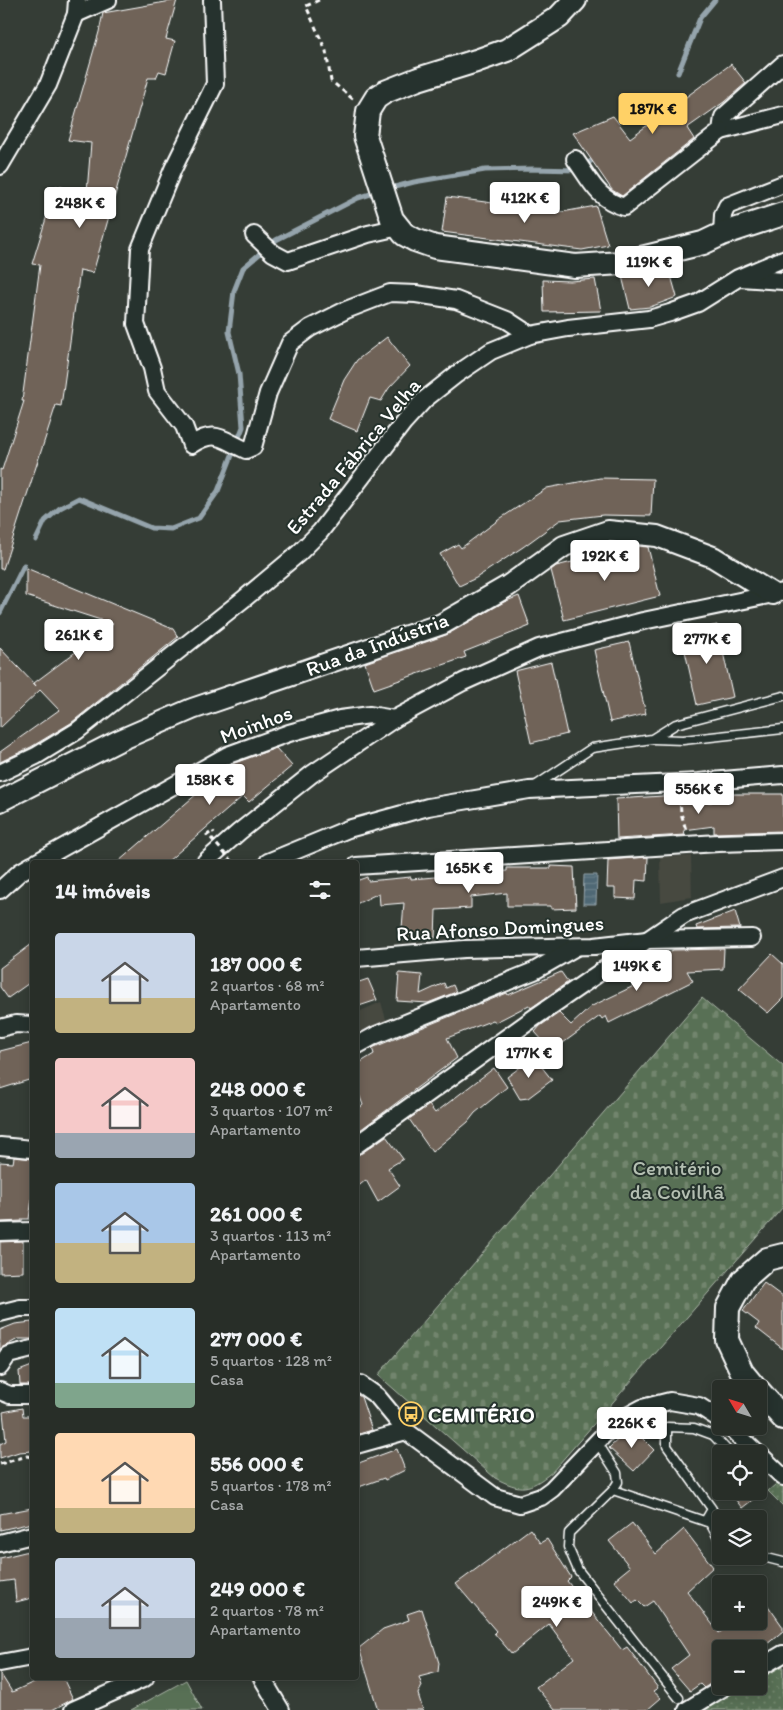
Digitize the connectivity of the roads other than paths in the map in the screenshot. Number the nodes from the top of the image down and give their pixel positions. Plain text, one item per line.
1 (108, 0) edge
2 (212, 0) edge
3 (575, 0) edge
4 (76, 7) edge
5 (783, 64) edge
6 (783, 115) edge
7 (721, 131) junction
8 (575, 159) dead end
9 (0, 166) edge
10 (783, 184) edge
11 (783, 214) edge
12 (395, 223) junction
13 (722, 234) junction
14 (254, 235) dead end
15 (783, 259) edge
16 (738, 278) junction
17 (783, 281) edge
18 (530, 336) junction
19 (778, 593) edge
20 (783, 696) edge
21 (394, 720) junction
22 (783, 729) edge
23 (652, 739) junction
24 (0, 773) edge
25 (783, 775) edge
26 (529, 790) junction
27 (0, 801) edge
28 (783, 842) edge
29 (41, 860) edge
30 (207, 860) edge
31 (272, 860) edge
32 (30, 866) edge
33 (359, 866) edge
34 (783, 878) edge
35 (0, 890) edge
36 (752, 938) dead end
37 (647, 940) junction
38 (578, 946) junction
39 (359, 958) edge
40 (30, 1012) edge
41 (30, 1024) edge
42 (8, 1026) edge
43 (359, 1044) edge
44 (359, 1142) edge
45 (0, 1146) edge
46 (30, 1149) edge
47 (0, 1232) edge
48 (30, 1232) edge
49 (783, 1255) edge
50 (30, 1308) edge
51 (0, 1313) edge
52 (30, 1350) edge
53 (0, 1367) edge
54 (749, 1380) edge
55 (359, 1384) edge
56 (0, 1391) edge
57 (30, 1395) edge
58 (768, 1401) edge
59 (712, 1414) edge
60 (783, 1418) edge
61 (406, 1432) junction
62 (738, 1435) edge
63 (597, 1442) junction
64 (359, 1444) edge
65 (722, 1445) edge
66 (748, 1445) edge
67 (767, 1462) edge
68 (783, 1477) edge
69 (613, 1490) junction
70 (705, 1521) junction
71 (712, 1527) edge
72 (30, 1536) edge
73 (0, 1543) edge
74 (767, 1558) edge
75 (783, 1562) edge
76 (783, 1654) edge
77 (30, 1657) edge
78 (0, 1663) edge
79 (767, 1663) edge
80 (140, 1680) edge
81 (263, 1680) edge
82 (712, 1692) edge
83 (683, 1704) edge
84 (72, 1710) edge
85 (281, 1710) edge

1 - 4 street
2 - 18 street
3 - 12 main road
4 - 9 street
5 - 7 street
6 - 7 street
7 - 8 street
10 - 13 street
11 - 13 main road
12 - 13 main road
12 - 14 street
15 - 16 street, Estrada Fábrica Velha
16 - 17 street
16 - 18 street, Estrada Fábrica Velha
18 - 24 street, Estrada Fábrica Velha
19 - 21 street
19 - 27 street, Rua da Indústria
20 - 23 lane
21 - 29 street, Moinhos
21 - 30 street
22 - 23 lane
23 - 26 lane
25 - 26 street
26 - 31 street
28 - 33 street
32 - 35 street
34 - 37 street
36 - 37 street, Rua Afonso Domingues
37 - 38 street, Rua Afonso Domingues
37 - 44 street
38 - 39 street, Rua Afonso Domingues
38 - 43 street
40 - 42 street
41 - 42 street
45 - 46 street
47 - 48 street
49 - 54 main road
50 - 51 street
52 - 53 street
55 - 61 street
56 - 57 street
58 - 60 main road
59 - 63 street
61 - 63 street
61 - 64 street
62 - 66 street
63 - 69 lane
65 - 70 lane
67 - 68 street
69 - 70 lane
69 - 83 lane
70 - 71 lane
72 - 73 street
74 - 75 lane
76 - 79 street
77 - 78 street
80 - 84 street
81 - 85 street
82 - 83 street

